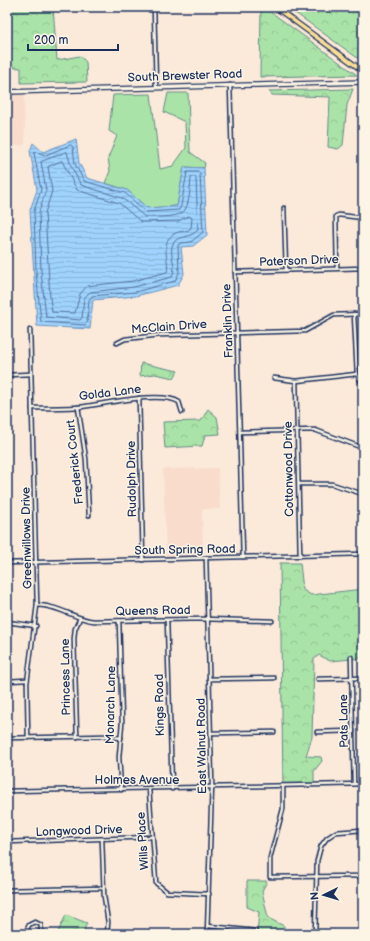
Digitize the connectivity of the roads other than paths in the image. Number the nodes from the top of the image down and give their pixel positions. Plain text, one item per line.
1 (154, 7) edge
2 (275, 7) edge
3 (362, 69) edge
4 (363, 82) edge
5 (230, 85) junction
6 (156, 87) junction
7 (7, 92) edge
8 (284, 208) dead end
9 (363, 218) edge
10 (337, 268) junction
11 (363, 268) edge
12 (286, 270) junction
13 (235, 272) junction
14 (354, 314) junction
15 (363, 314) edge
16 (30, 330) dead end
17 (237, 332) junction
18 (117, 343) dead end
19 (31, 374) junction
20 (357, 374) junction
21 (7, 375) edge
22 (274, 378) dead end
23 (296, 381) junction
24 (363, 386) edge
25 (139, 398) junction
26 (78, 407) junction
27 (32, 408) junction
28 (182, 412) dead end
29 (297, 430) junction
30 (240, 432) junction
31 (363, 448) edge
32 (299, 484) junction
33 (363, 494) edge
34 (89, 515) dead end
35 (363, 554) edge
36 (300, 556) junction
37 (243, 557) junction
38 (206, 558) junction
39 (143, 560) junction
40 (7, 563) edge
41 (36, 563) junction
42 (37, 605) junction
43 (80, 618) junction
44 (167, 620) junction
45 (208, 620) junction
46 (119, 621) junction
47 (272, 621) dead end
48 (7, 622) edge
49 (36, 626) junction
50 (351, 657) dead end
51 (274, 678) dead end
52 (352, 678) junction
53 (363, 678) edge
54 (209, 679) junction
55 (318, 679) dead end
56 (27, 680) junction
57 (7, 681) edge
58 (353, 731) junction
59 (274, 732) dead end
60 (317, 732) dead end
61 (211, 733) junction
62 (77, 737) junction
63 (7, 738) edge
64 (28, 738) junction
65 (121, 738) junction
66 (354, 784) junction
67 (363, 784) edge
68 (283, 786) junction
69 (212, 788) junction
70 (149, 789) junction
71 (172, 789) junction
72 (122, 790) junction
73 (7, 791) edge
74 (363, 830) edge
75 (152, 837) junction
76 (102, 840) junction
77 (7, 842) edge
78 (363, 876) edge
79 (318, 877) junction
80 (103, 888) junction
81 (7, 890) edge
82 (209, 894) junction
83 (208, 926) junction
84 (255, 931) dead end
85 (24, 934) edge
86 (41, 934) edge
87 (107, 934) edge
88 (207, 934) edge
89 (315, 934) edge

1 - 6 street
2 - 3 main road
4 - 5 main road, South Brewster Road
5 - 6 main road, South Brewster Road
5 - 13 street, Franklin Drive
6 - 7 main road, South Brewster Road
8 - 12 street
9 - 10 street
10 - 11 street, Paterson Drive
10 - 12 street, Paterson Drive
12 - 13 street, Paterson Drive
13 - 17 street, Franklin Drive
14 - 15 street, McClain Drive
14 - 17 street, McClain Drive
14 - 20 street
16 - 19 street, Greenwillows Drive
17 - 18 street, McClain Drive
17 - 30 street, Franklin Drive
19 - 21 street
19 - 27 street, Greenwillows Drive
20 - 23 street
20 - 24 street
22 - 23 street
23 - 29 street, Cottonwood Drive
25 - 26 street, Golda Lane
25 - 28 street, Golda Lane
25 - 39 street, Rudolph Drive
26 - 27 street, Golda Lane
26 - 34 street, Frederick Court
27 - 41 street, Greenwillows Drive
29 - 30 street
29 - 31 street
29 - 32 street, Cottonwood Drive
30 - 37 street, Franklin Drive
32 - 33 street
32 - 36 street, Cottonwood Drive
35 - 36 street, South Spring Road
36 - 37 street, South Spring Road
37 - 38 street, South Spring Road
38 - 39 street, South Spring Road
38 - 45 street, East Walnut Road
39 - 41 street, South Spring Road
40 - 41 street, South Spring Road
41 - 42 street, Greenwillows Drive
42 - 43 street, Queens Road
42 - 49 street, Greenwillows Drive
43 - 46 street, Queens Road
43 - 62 street, Princess Lane
44 - 45 street, Queens Road
44 - 46 street, Queens Road
44 - 71 street, Kings Road
45 - 47 street, Queens Road
45 - 54 street, East Walnut Road
46 - 65 street, Monarch Lane
48 - 49 street
49 - 56 street, Greenwillows Drive
50 - 52 street, Pats Lane
51 - 54 street
52 - 53 street
52 - 55 street
52 - 58 street, Pats Lane
54 - 61 street, East Walnut Road
56 - 57 street
56 - 64 street, Greenwillows Drive
58 - 60 street
58 - 66 street, Pats Lane
59 - 61 street
61 - 69 street, East Walnut Road
62 - 64 street
62 - 65 street
63 - 64 street
65 - 72 street, Monarch Lane
66 - 67 street, Holmes Avenue
66 - 68 street, Holmes Avenue
68 - 69 street, Holmes Avenue
68 - 79 street
69 - 71 street, Holmes Avenue
69 - 82 street, East Walnut Road
70 - 71 street, Holmes Avenue
70 - 72 street, Holmes Avenue
70 - 75 street, Wills Place
72 - 73 street, Holmes Avenue
74 - 79 street
75 - 76 street, Longwood Drive
75 - 82 street, Wills Place
76 - 77 street, Longwood Drive
76 - 80 street
78 - 79 street
79 - 89 street
80 - 81 street
80 - 87 street
82 - 83 street, East Walnut Road
83 - 84 street
83 - 88 street, East Walnut Road
85 - 86 street

